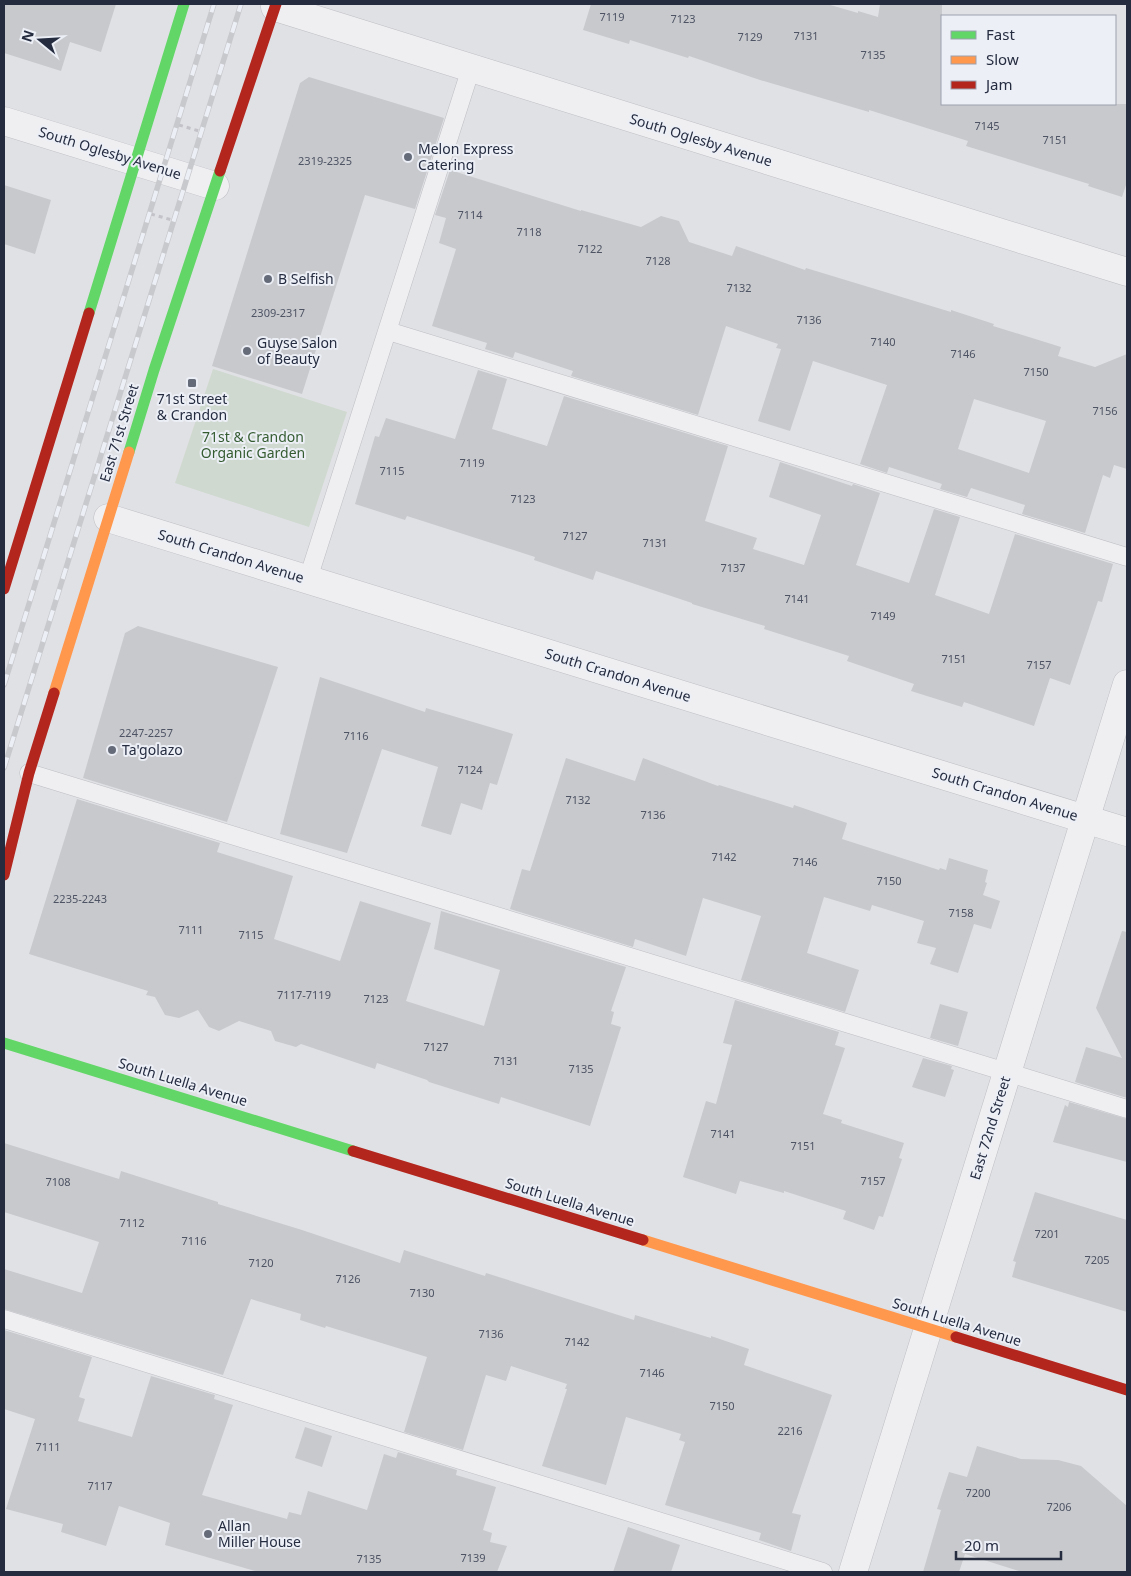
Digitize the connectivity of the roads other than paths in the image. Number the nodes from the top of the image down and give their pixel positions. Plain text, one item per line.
1 (184, 4) edge
2 (275, 5) edge
3 (471, 68) junction
4 (4, 121) edge
5 (135, 161) junction
6 (216, 186) junction
7 (1127, 272) edge
8 (388, 331) junction
9 (108, 518) junction
10 (1127, 557) edge
11 (308, 579) junction
12 (4, 589) edge
13 (1127, 684) edge
14 (29, 773) junction
15 (1085, 819) junction
16 (1127, 832) edge
17 (5, 869) edge
18 (4, 1043) edge
19 (1008, 1072) junction
20 (1127, 1109) edge
21 (4, 1319) edge
22 (928, 1328) junction
23 (1127, 1390) edge
24 (823, 1572) edge
25 (853, 1572) edge

1 - 5 main road
2 - 3 street, South Oglesby Avenue
2 - 6 main road, East 71st Street
3 - 7 street, South Oglesby Avenue
3 - 8 lane
4 - 5 street, South Oglesby Avenue
5 - 6 street, South Oglesby Avenue
5 - 12 main road
6 - 9 main road, East 71st Street
8 - 10 lane
8 - 11 lane
9 - 11 street, South Crandon Avenue
9 - 14 main road, East 71st Street
11 - 15 street, South Crandon Avenue
13 - 15 street, East 72nd Street
14 - 17 main road, East 71st Street
14 - 19 lane
15 - 16 street, South Crandon Avenue
15 - 19 street, East 72nd Street
18 - 22 main road, South Luella Avenue
19 - 20 lane
19 - 22 street, East 72nd Street
21 - 24 lane
22 - 23 main road, South Luella Avenue
22 - 25 street, East 72nd Street

